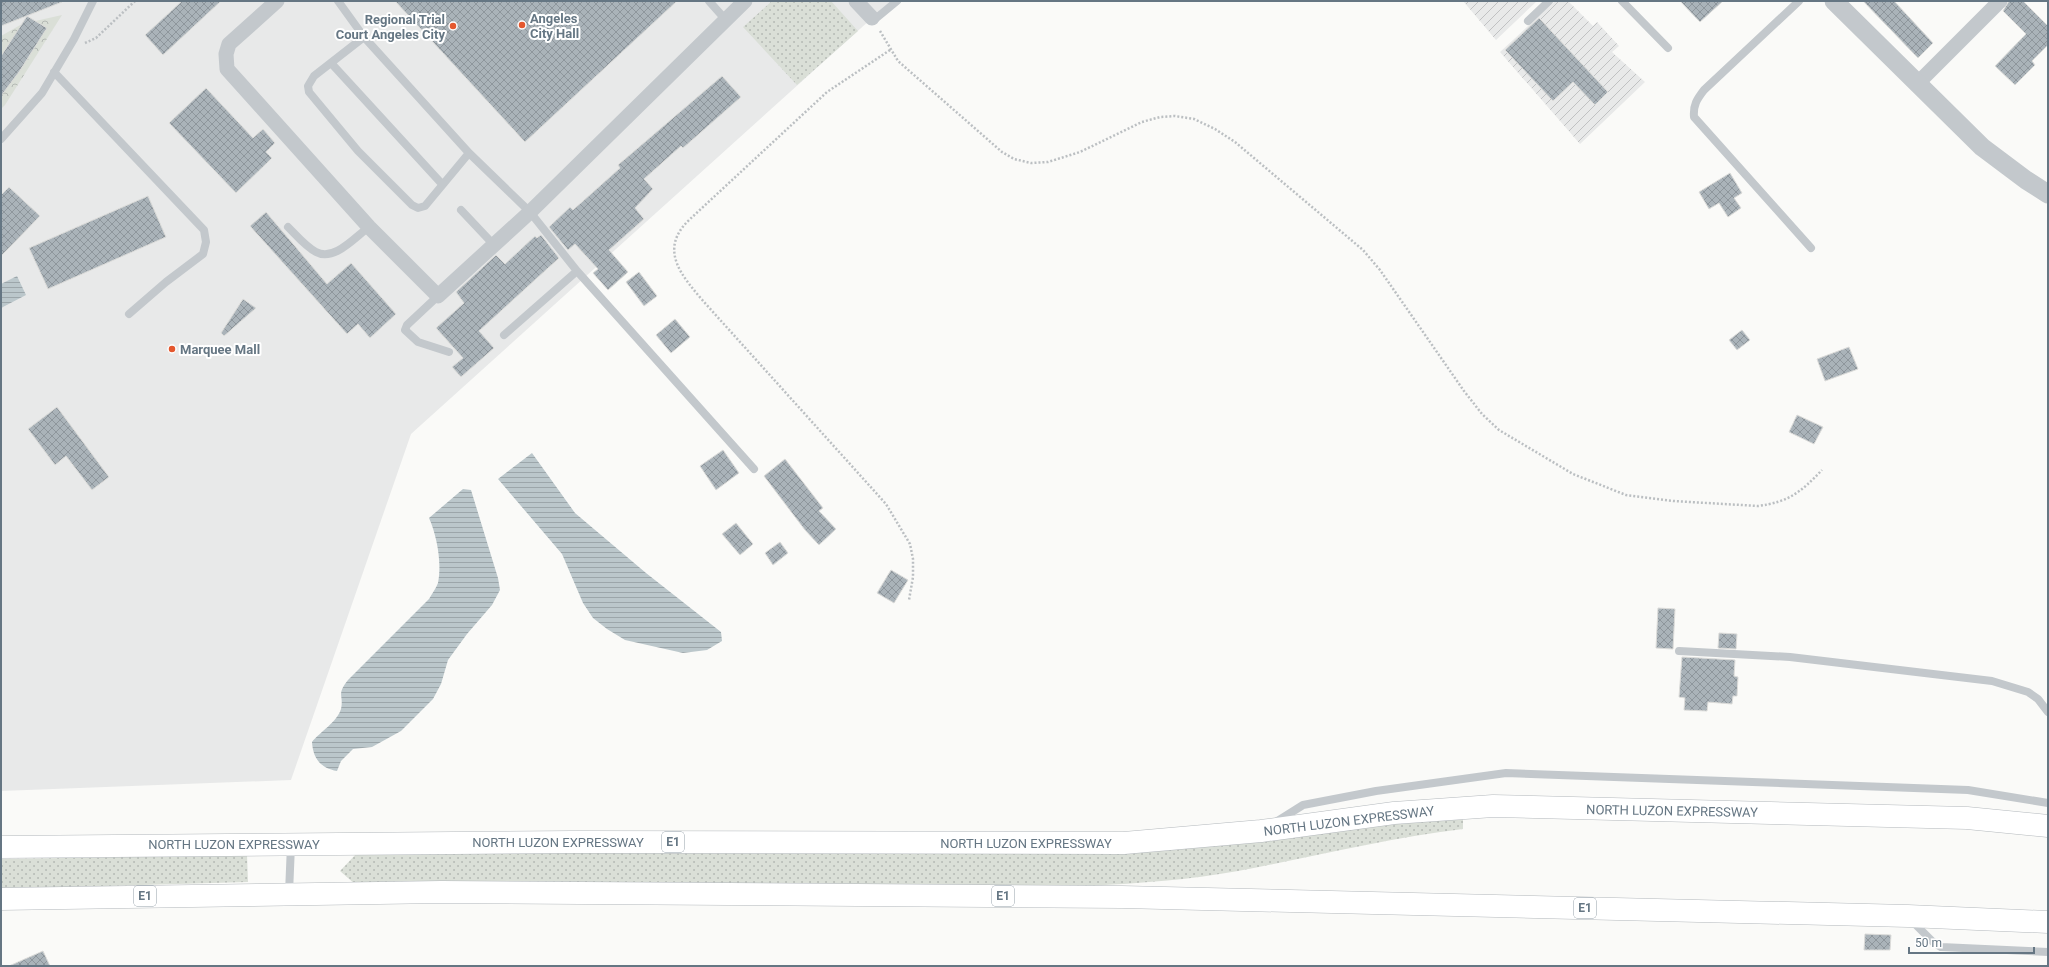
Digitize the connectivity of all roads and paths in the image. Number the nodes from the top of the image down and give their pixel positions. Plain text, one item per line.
1 (93, 1) edge
2 (135, 1) edge
3 (277, 1) edge
4 (338, 1) edge
5 (709, 1) edge
6 (745, 1) edge
7 (856, 1) edge
8 (897, 1) edge
9 (1549, 1) edge
10 (1622, 1) edge
11 (1798, 1) edge
12 (1834, 1) edge
13 (2000, 1) edge
14 (728, 16) junction
15 (873, 19) junction
16 (1528, 22) dead end
17 (364, 36) junction
18 (74, 39) junction
19 (1668, 48) dead end
20 (890, 50) junction
21 (331, 63) junction
22 (54, 72) junction
23 (1918, 83) junction
24 (1, 139) edge
25 (470, 153) junction
26 (442, 184) junction
27 (2048, 194) edge
28 (460, 210) dead end
29 (530, 212) junction
30 (288, 227) dead end
31 (369, 227) junction
32 (494, 245) junction
33 (1811, 248) dead end
34 (577, 271) junction
35 (438, 296) junction
36 (129, 314) dead end
37 (504, 335) dead end
38 (449, 352) dead end
39 (754, 469) dead end
40 (1822, 470) dead end
41 (909, 600) dead end
42 (1679, 651) dead end
43 (2048, 712) edge
44 (2048, 803) edge
45 (2048, 826) edge
46 (1261, 831) junction
47 (291, 844) junction
48 (1, 847) edge
49 (289, 894) junction
50 (1, 899) edge
51 (1908, 916) junction
52 (2048, 922) edge
53 (2048, 952) edge

1 - 18 lane
2 - 18 path
3 - 31 street
4 - 17 lane
5 - 14 lane
6 - 14 street
7 - 15 street
8 - 15 lane
9 - 16 lane
10 - 19 lane
11 - 33 lane
12 - 23 street
13 - 23 street
14 - 29 street
15 - 20 path
17 - 21 lane
17 - 25 lane
18 - 22 lane
20 - 40 path
20 - 41 path
21 - 26 lane
21 - 26 lane
22 - 24 lane
22 - 36 lane
23 - 27 street
25 - 26 lane
25 - 29 lane
28 - 32 lane
29 - 32 street
29 - 34 lane
30 - 31 lane
31 - 35 street
32 - 35 street
34 - 37 lane
34 - 39 lane
35 - 38 lane
42 - 43 lane
44 - 46 lane
45 - 46 highway, NORTH LUZON EXPRESSWAY / E1
46 - 47 highway, NORTH LUZON EXPRESSWAY / E1
47 - 48 highway, NORTH LUZON EXPRESSWAY / E1
47 - 49 lane
49 - 50 highway, E1
49 - 51 highway, E1
51 - 52 highway, E1
51 - 53 lane

